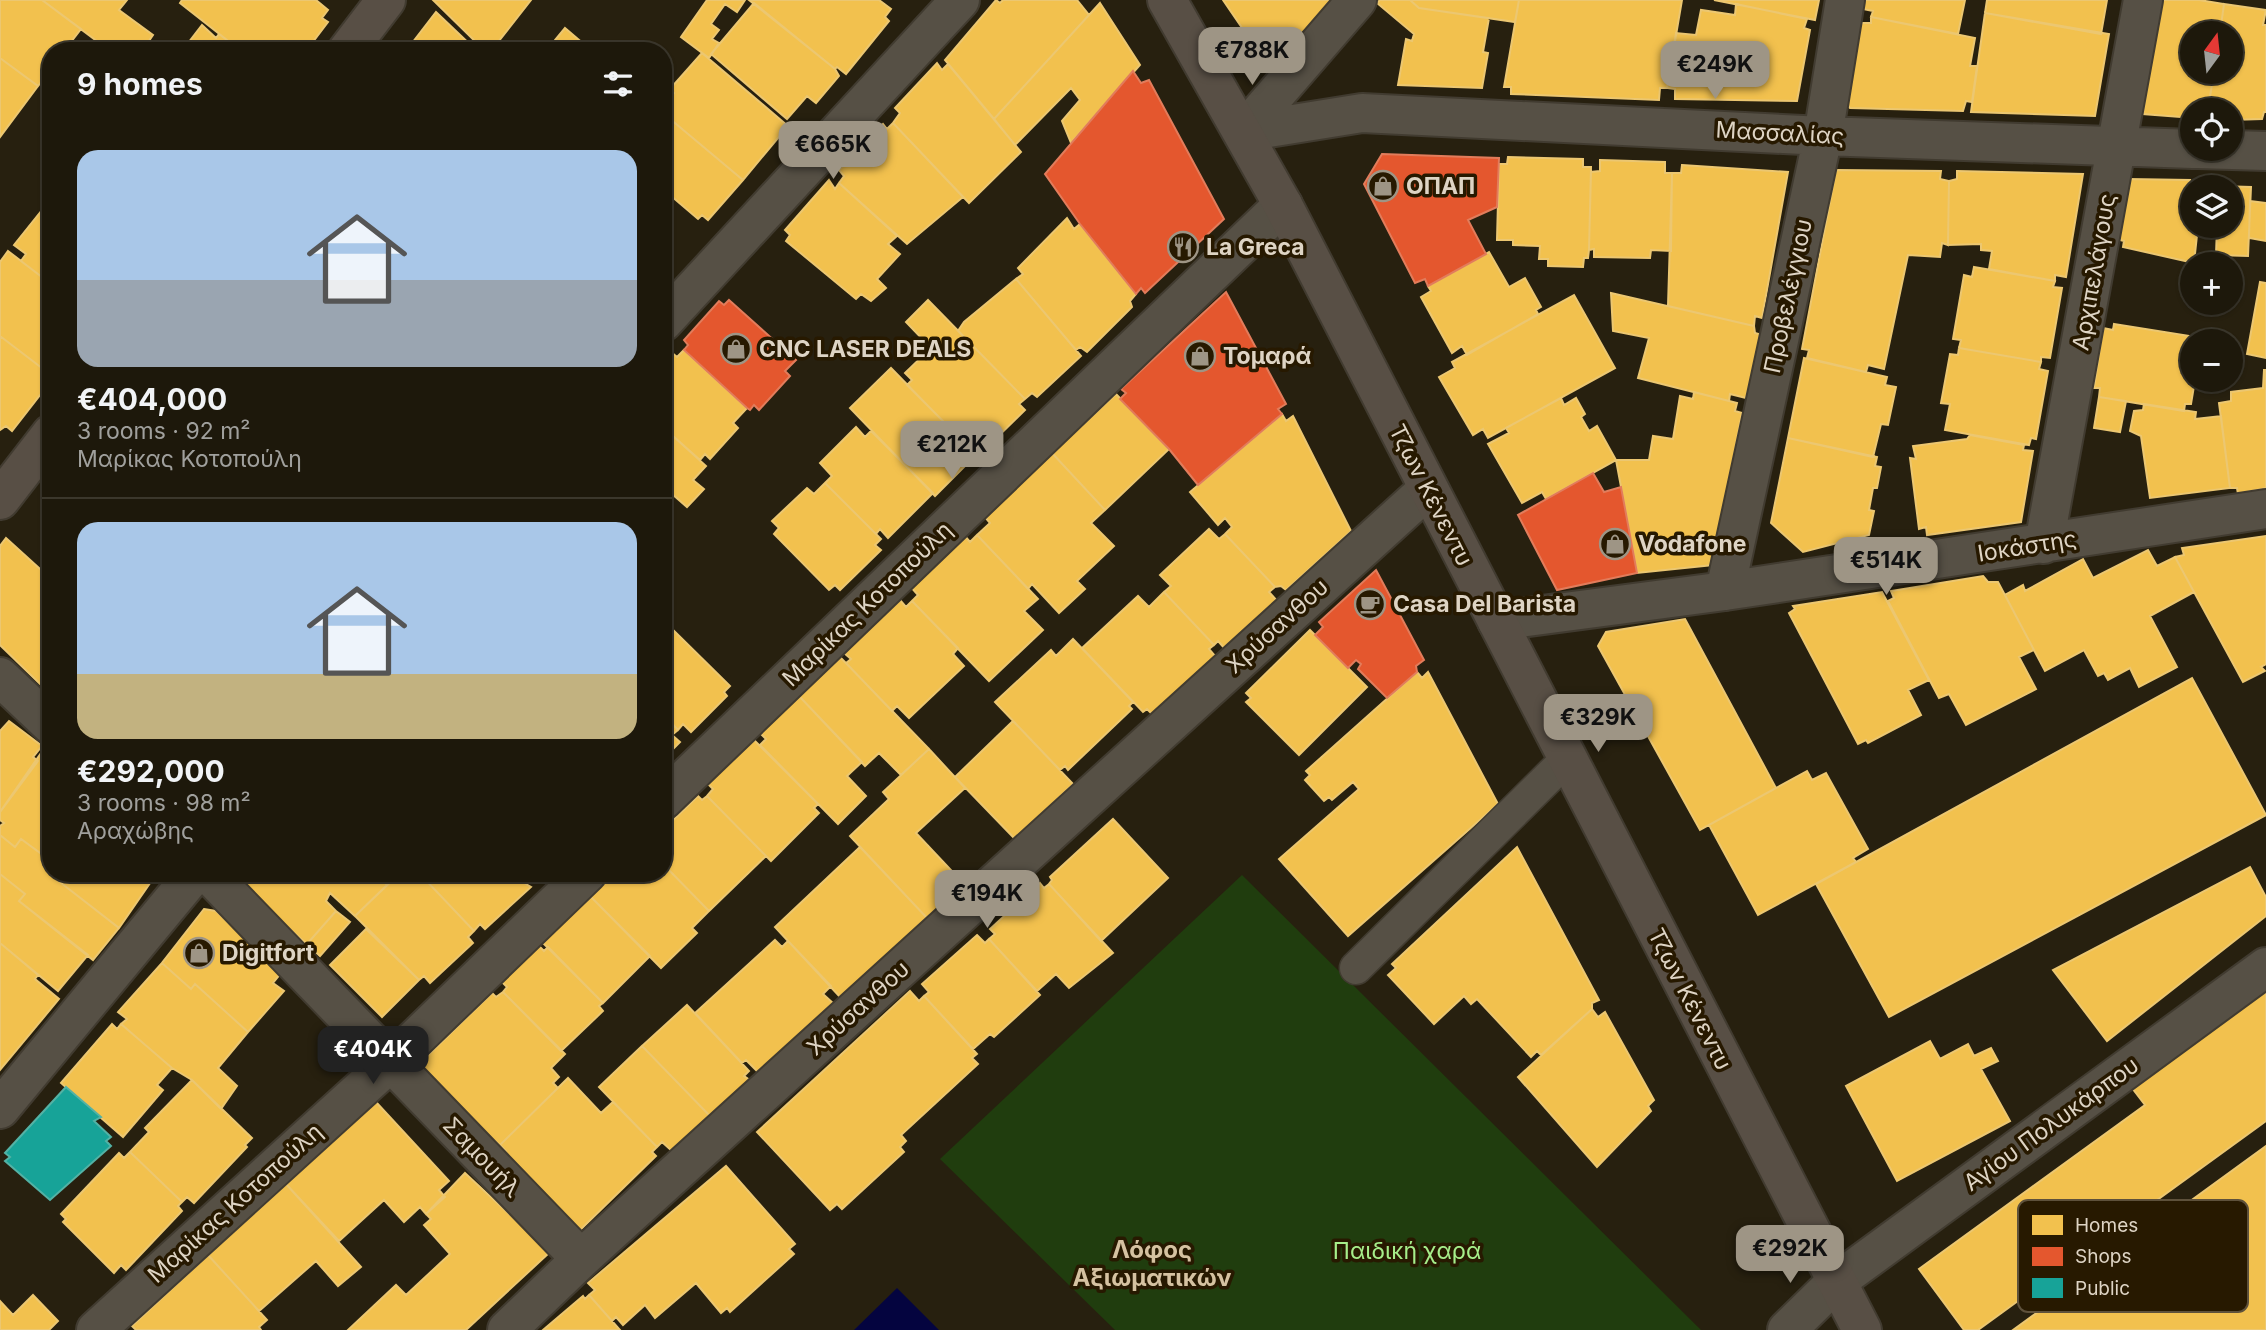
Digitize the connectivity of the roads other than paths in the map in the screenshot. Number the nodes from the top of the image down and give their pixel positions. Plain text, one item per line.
1 (386, 0) edge
2 (960, 0) edge
3 (1167, 0) edge
4 (1357, 0) edge
5 (1845, 0) edge
6 (2143, 0) edge
7 (354, 42) edge
8 (1243, 132) junction
9 (1823, 136) junction
10 (2116, 146) junction
11 (2180, 148) edge
12 (2243, 150) edge
13 (2266, 151) edge
14 (1283, 205) junction
15 (672, 312) edge
16 (42, 446) edge
17 (1428, 489) junction
18 (0, 500) edge
19 (2266, 509) edge
20 (2045, 544) junction
21 (1725, 591) junction
22 (1497, 621) junction
23 (0, 677) edge
24 (42, 717) edge
25 (1567, 759) junction
26 (672, 791) edge
27 (188, 882) edge
28 (217, 882) edge
29 (578, 882) edge
30 (2266, 967) edge
31 (1356, 968) dead end
32 (391, 1062) junction
33 (0, 1109) edge
34 (581, 1259) junction
35 (1836, 1282) junction
36 (96, 1330) edge
37 (507, 1330) edge
38 (1787, 1330) edge
39 (1862, 1330) edge

1 - 7 street
2 - 15 street
3 - 8 street, Τζων Κένεντυ
4 - 8 street
5 - 9 street, Προβελέγγιου
6 - 10 street, Αρχιπελάγους
8 - 9 street, Μασσαλίας
8 - 14 street, Τζων Κένεντυ
9 - 10 street, Μασσαλίας
9 - 21 street, Προβελέγγιου
10 - 11 street, Μασσαλίας
10 - 20 street, Αρχιπελάγους
12 - 13 street, Μασσαλίας
14 - 17 street, Τζων Κένεντυ
14 - 26 street, Μαρίκας Κοτοπούλη
16 - 18 street
17 - 22 street, Τζων Κένεντυ
17 - 34 street, Χρύσανθου
19 - 20 street, Ιοκάστης
20 - 21 street, Ιοκάστης
21 - 22 street, Ιοκάστης
22 - 25 street, Τζων Κένεντυ
23 - 24 street
25 - 31 lane
25 - 35 street, Τζων Κένεντυ
27 - 33 street
28 - 32 street, Σαμουήλ
29 - 32 street, Μαρίκας Κοτοπούλη
30 - 35 street, Αγίου Πολυκάρπου
32 - 34 street, Σαμουήλ
32 - 36 street, Μαρίκας Κοτοπούλη
34 - 37 street, Χρύσανθου
35 - 38 street, Αγίου Πολυκάρπου
35 - 39 street, Τζων Κένεντυ

